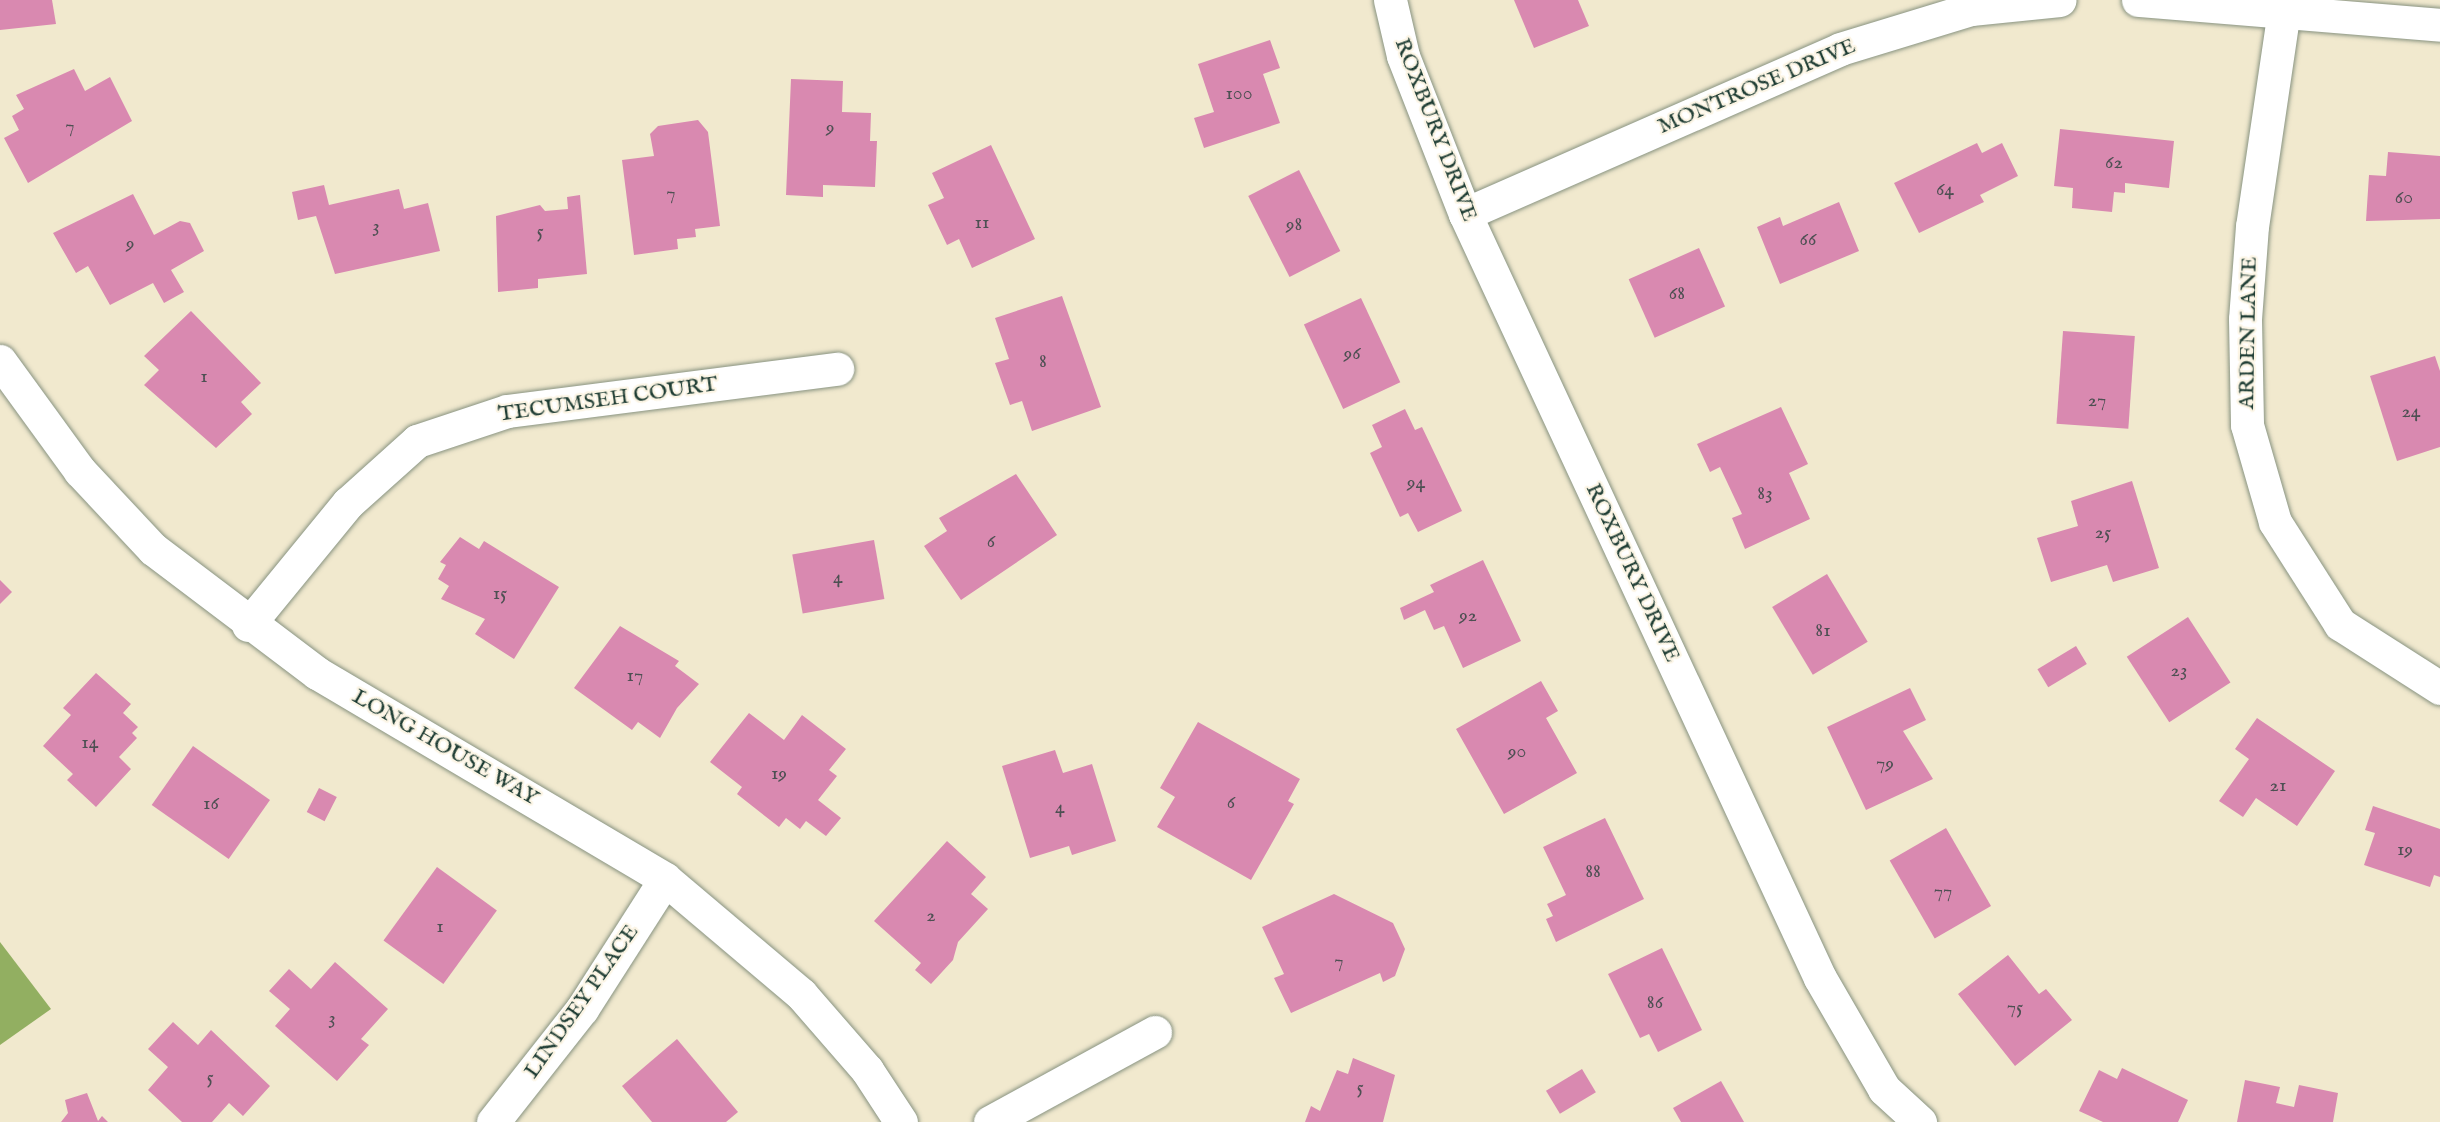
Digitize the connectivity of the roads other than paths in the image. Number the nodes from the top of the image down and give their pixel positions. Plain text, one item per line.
1 (1390, 0) edge
2 (2060, 0) edge
3 (2138, 0) edge
4 (2284, 10) junction
5 (2440, 25) edge
6 (1465, 214) junction
7 (837, 369) dead end
8 (5, 380) edge
9 (248, 625) junction
10 (2440, 688) edge
11 (665, 879) junction
12 (1155, 1032) dead end
13 (493, 1122) edge
14 (901, 1122) edge
15 (990, 1122) edge
16 (1920, 1122) edge

1 - 6 street, ROXBURY DRIVE
2 - 6 street, MONTROSE DRIVE
3 - 4 street
4 - 5 street
4 - 10 street, ARDEN LANE
6 - 16 street, ROXBURY DRIVE
7 - 9 street, TECUMSEH COURT
8 - 9 street, LONG HOUSE WAY
9 - 11 street, LONG HOUSE WAY
11 - 13 street, LINDSEY PLACE
11 - 14 street, LONG HOUSE WAY
12 - 15 street

